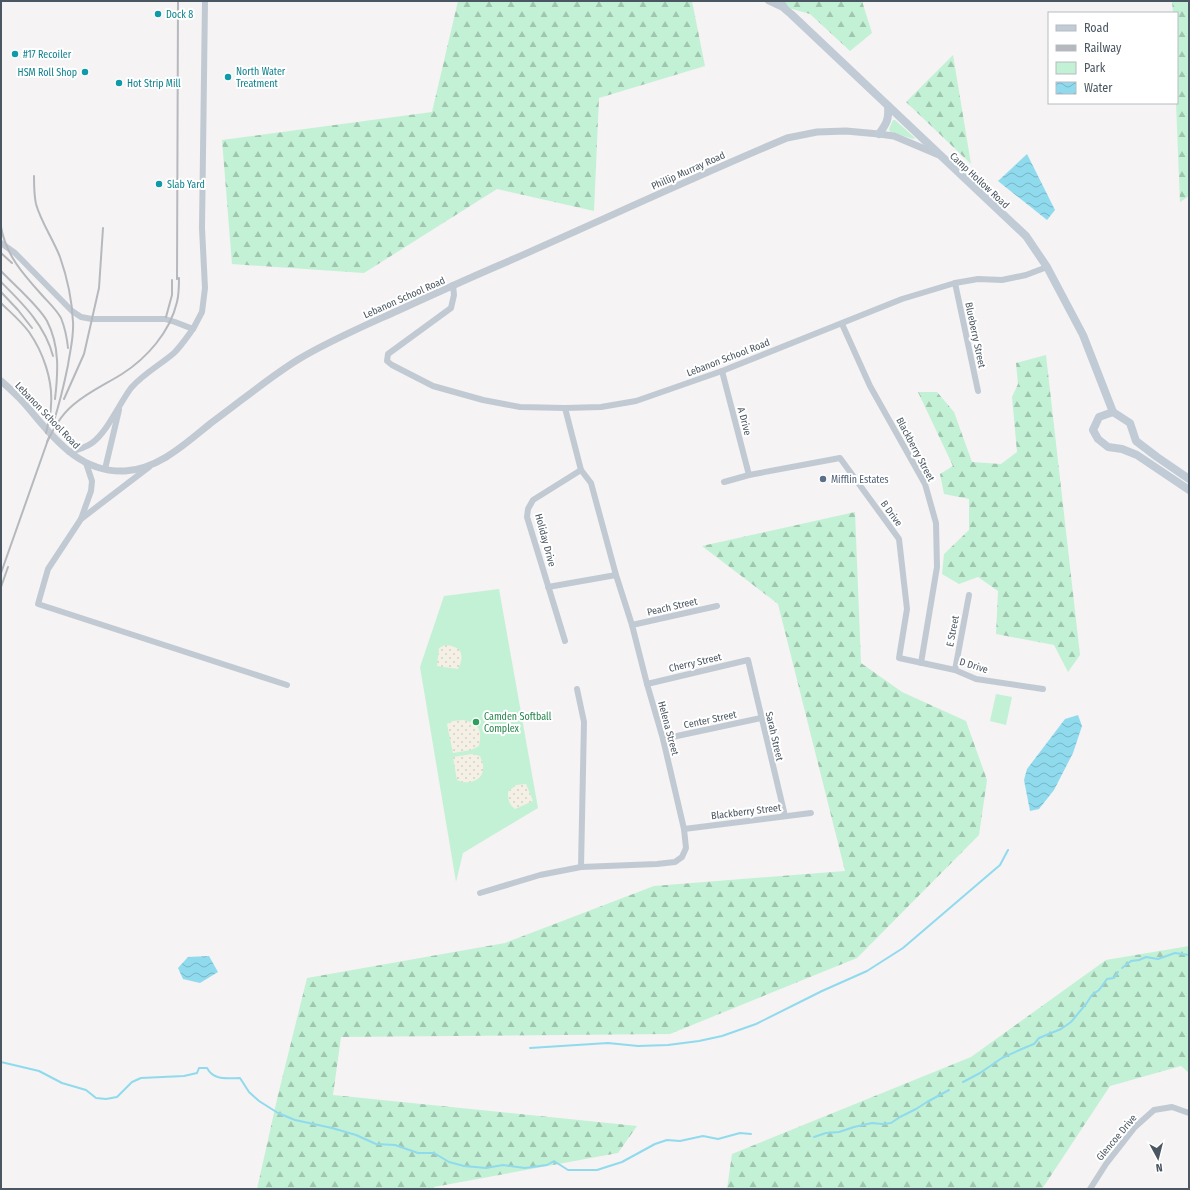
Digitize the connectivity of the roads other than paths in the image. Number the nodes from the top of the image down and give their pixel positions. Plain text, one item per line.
1 (205, 1) edge
2 (768, 1) edge
3 (780, 1) edge
4 (785, 9) junction
5 (888, 106) junction
6 (879, 134) junction
7 (940, 156) junction
8 (1, 244) edge
9 (1047, 267) junction
10 (955, 283) junction
11 (452, 285) junction
12 (842, 324) junction
13 (193, 329) junction
14 (722, 372) junction
15 (1, 381) edge
16 (978, 391) dead end
17 (120, 404) junction
18 (565, 408) junction
19 (1113, 412) junction
20 (69, 452) junction
21 (86, 463) junction
22 (152, 465) junction
23 (105, 469) junction
24 (581, 470) junction
25 (749, 475) junction
26 (1189, 479) edge
27 (724, 482) dead end
28 (1189, 490) edge
29 (81, 519) junction
30 (616, 575) junction
31 (548, 587) junction
32 (969, 595) dead end
33 (717, 606) dead end
34 (632, 625) junction
35 (565, 641) dead end
36 (899, 658) joint
37 (748, 660) joint
38 (921, 663) junction
39 (954, 670) junction
40 (647, 684) junction
41 (287, 685) dead end
42 (577, 689) dead end
43 (1043, 689) dead end
44 (761, 718) junction
45 (663, 740) junction
46 (811, 813) dead end
47 (785, 816) junction
48 (684, 828) junction
49 (581, 867) junction
50 (480, 893) dead end
51 (1189, 1113) edge
52 (1090, 1189) edge

1 - 13 street
2 - 4 street
3 - 4 main road, Camp Hollow Road
4 - 5 main road, Camp Hollow Road
5 - 6 main road
5 - 7 main road, Camp Hollow Road
6 - 7 street, Phillip Murray Road
6 - 11 street, Phillip Murray Road
7 - 9 main road, Camp Hollow Road
8 - 13 street
9 - 10 street, Lebanon School Road
9 - 19 main road, Camp Hollow Road
10 - 12 street, Lebanon School Road
10 - 16 street, Blueberry Street
11 - 18 street, Lebanon School Road
11 - 22 street, Lebanon School Road
12 - 14 street, Lebanon School Road
12 - 38 street, Blackberry Street
13 - 17 street
14 - 18 street, Lebanon School Road
14 - 25 street, A Drive
15 - 20 street, Lebanon School Road
17 - 20 street
17 - 23 street
18 - 24 street, Helena Street
19 - 26 main road
19 - 28 main road
20 - 21 street, Lebanon School Road
21 - 23 street, Lebanon School Road
21 - 29 street
22 - 23 street, Lebanon School Road
22 - 29 street
24 - 30 street, Helena Street
24 - 31 street, Holiday Drive
25 - 27 street, B Drive
25 - 36 street, B Drive
29 - 41 street
30 - 31 street
30 - 34 street, Helena Street
31 - 35 street, Holiday Drive
32 - 39 street, E Street
33 - 34 street, Peach Street
34 - 40 street, Helena Street
36 - 38 street, D Drive
37 - 40 street, Cherry Street
37 - 44 street, Sarah Street
38 - 39 street, D Drive
39 - 43 street, D Drive
40 - 45 street, Helena Street
42 - 49 street
44 - 45 street, Center Street
44 - 47 street, Sarah Street
45 - 48 street, Helena Street
46 - 47 street, Blackberry Street
47 - 48 street, Blackberry Street
48 - 49 street, Helena Street
49 - 50 street, Helena Street
51 - 52 street, Glencoe Drive

